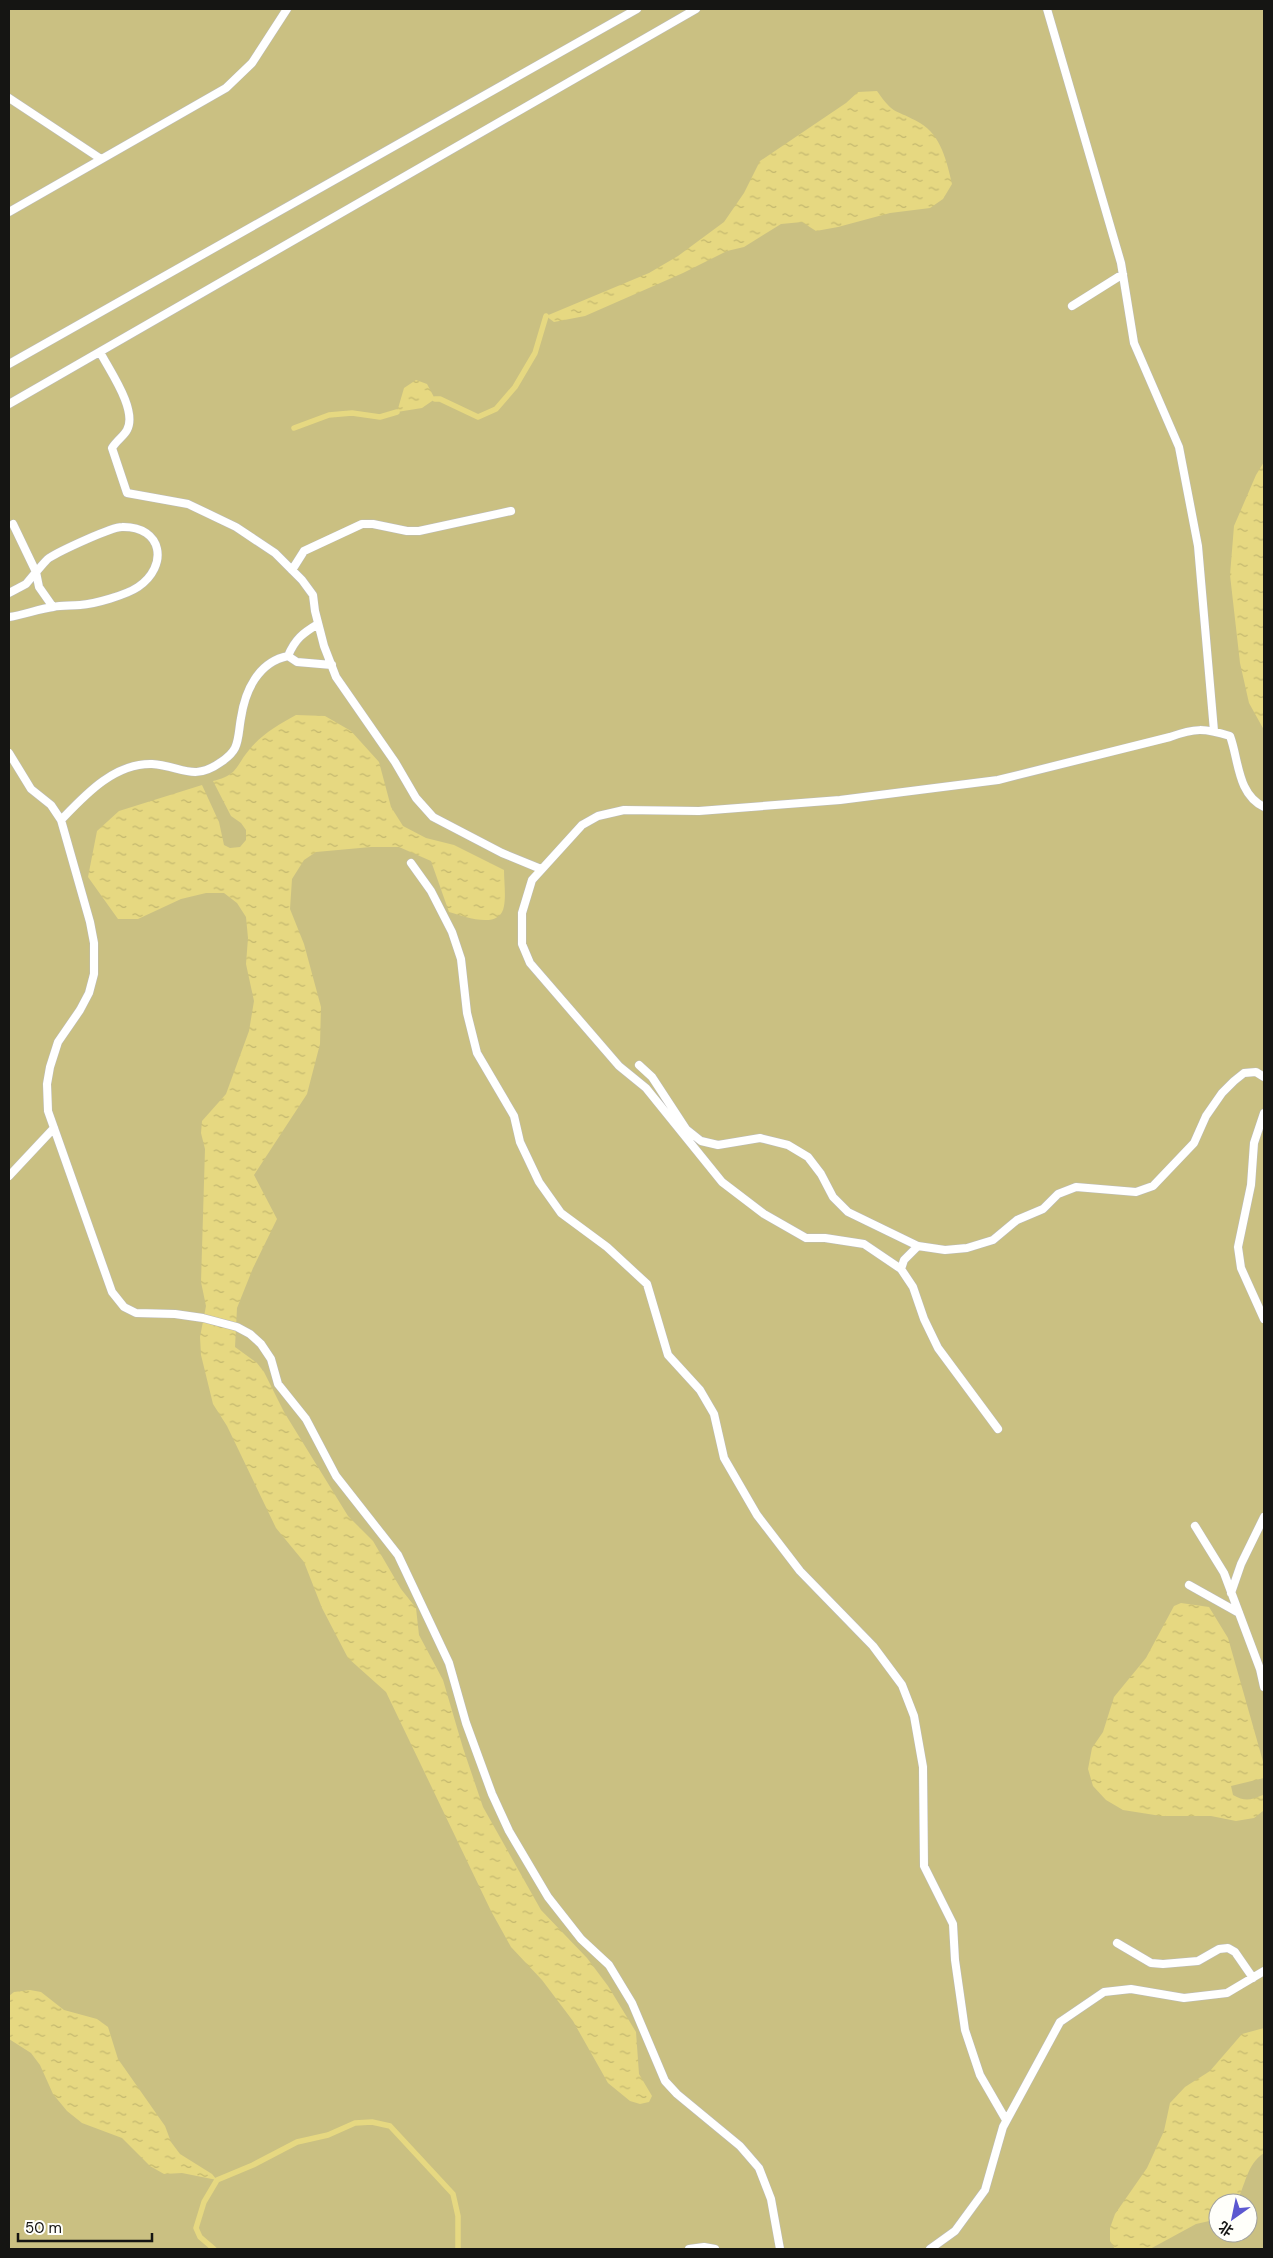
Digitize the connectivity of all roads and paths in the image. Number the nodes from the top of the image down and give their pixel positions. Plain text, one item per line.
1 (275, 9) edge
2 (637, 9) edge
3 (696, 9) edge
4 (1047, 9) edge
5 (285, 11) edge
6 (9, 98) edge
7 (101, 159) junction
8 (9, 212) edge
9 (1123, 274) junction
10 (1072, 306) dead end
11 (100, 352) junction
12 (9, 364) edge
13 (9, 404) edge
14 (511, 511) dead end
15 (13, 524) dead end
16 (292, 570) junction
17 (36, 572) junction
18 (9, 593) edge
19 (53, 607) junction
20 (9, 617) edge
21 (318, 624) junction
22 (288, 656) junction
23 (332, 665) junction
24 (1214, 731) junction
25 (9, 753) edge
26 (1264, 807) edge
27 (61, 820) junction
28 (411, 863) dead end
29 (541, 869) junction
30 (639, 1065) dead end
31 (1264, 1077) edge
32 (1264, 1113) edge
33 (54, 1128) junction
34 (9, 1176) edge
35 (918, 1246) junction
36 (901, 1269) junction
37 (1264, 1319) edge
38 (998, 1429) dead end
39 (1264, 1517) edge
40 (1195, 1526) dead end
41 (1189, 1585) dead end
42 (1231, 1593) junction
43 (1239, 1613) junction
44 (1264, 1687) edge
45 (1117, 1942) dead end
46 (1264, 1971) edge
47 (1253, 1978) junction
48 (1006, 2120) junction
49 (689, 2249) edge
50 (715, 2249) edge
51 (780, 2249) edge
52 (930, 2249) edge

1 - 5 lane
2 - 12 lane
3 - 11 lane
4 - 9 lane
5 - 7 lane
6 - 7 lane
7 - 8 lane
9 - 10 lane
9 - 24 lane
11 - 13 lane
11 - 16 lane
14 - 16 lane
15 - 17 lane
16 - 21 lane
17 - 18 lane
17 - 19 lane
17 - 19 lane
19 - 20 lane
21 - 22 lane
21 - 23 lane
22 - 23 lane
22 - 27 lane
23 - 29 lane
24 - 26 lane
24 - 29 lane
25 - 27 lane
27 - 33 lane
28 - 48 lane
29 - 36 lane
30 - 35 lane
31 - 35 lane
32 - 37 lane
33 - 34 lane
33 - 51 lane
35 - 36 lane
36 - 38 lane
39 - 42 lane
40 - 42 lane
41 - 43 lane
42 - 43 lane
43 - 44 lane
45 - 47 lane
46 - 47 lane
47 - 48 lane
48 - 52 lane
49 - 50 lane

